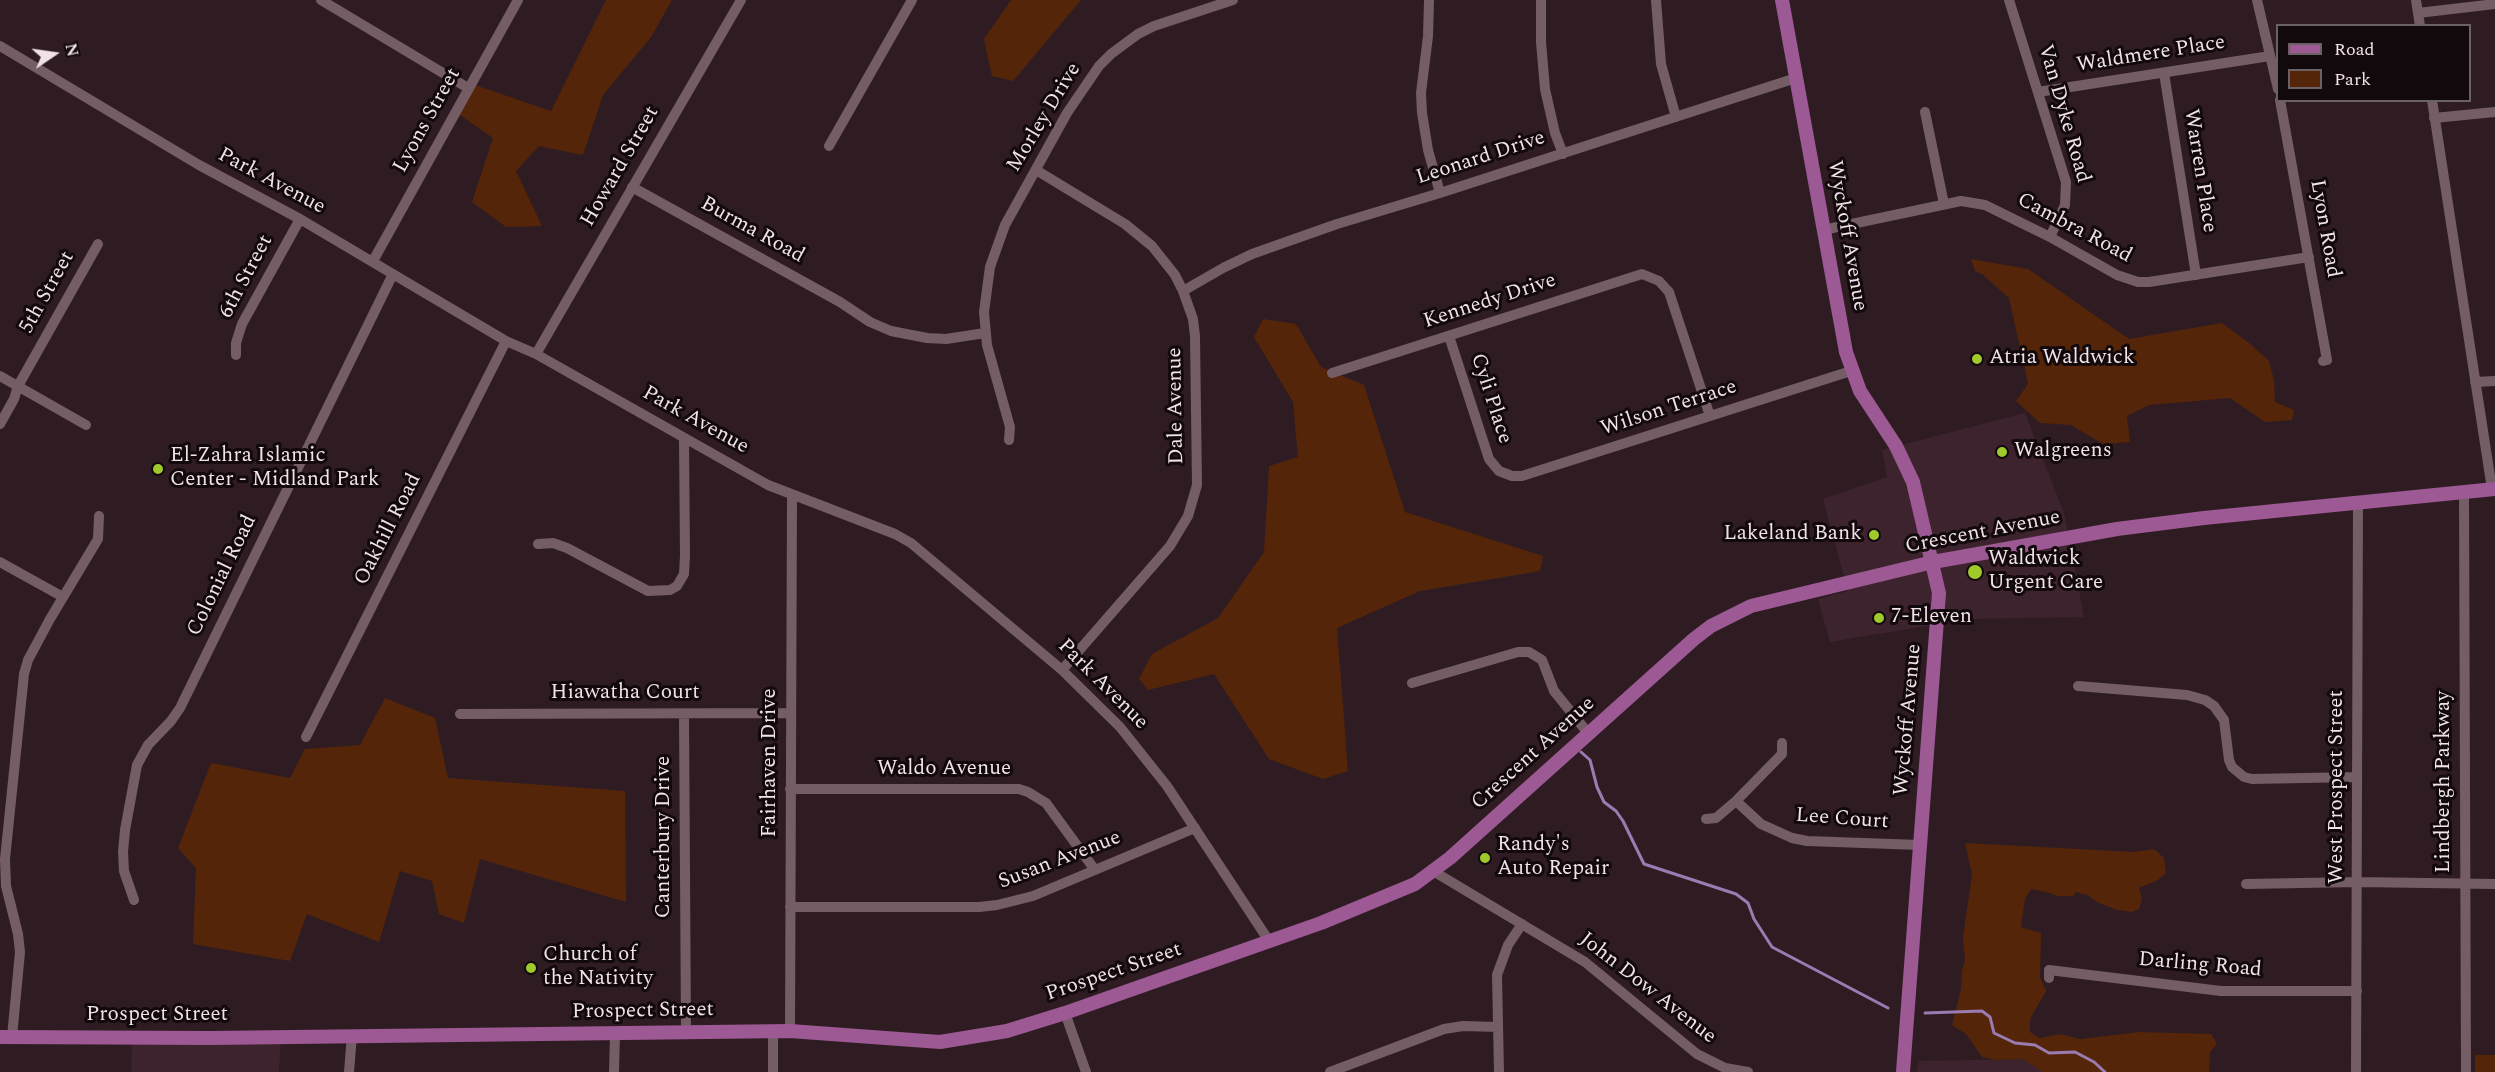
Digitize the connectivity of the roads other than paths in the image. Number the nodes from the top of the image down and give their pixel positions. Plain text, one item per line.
1 (321, 0) edge
2 (518, 0) edge
3 (741, 0) edge
4 (912, 0) edge
5 (1233, 0) edge
6 (1429, 0) edge
7 (1541, 0) edge
8 (1656, 0) edge
9 (1782, 0) edge
10 (2009, 0) edge
11 (2257, 0) edge
12 (2416, 0) edge
13 (2495, 4) edge
14 (2418, 13) junction
15 (2420, 24) edge
16 (0, 46) edge
17 (2270, 56) junction
18 (2164, 73) junction
19 (1796, 78) junction
20 (2276, 84) edge
21 (468, 88) junction
22 (2038, 92) junction
23 (2280, 102) edge
24 (2432, 102) edge
25 (1925, 112) dead end
26 (2495, 112) edge
27 (1676, 117) junction
28 (2434, 118) junction
29 (829, 146) dead end
30 (1563, 154) junction
31 (1036, 170) junction
32 (632, 187) junction
33 (1440, 193) junction
34 (1944, 204) junction
35 (300, 219) junction
36 (1823, 230) junction
37 (2050, 237) junction
38 (98, 244) dead end
39 (2308, 257) junction
40 (373, 261) junction
41 (393, 274) junction
42 (2196, 275) junction
43 (1183, 291) junction
44 (985, 333) junction
45 (1449, 336) junction
46 (506, 341) junction
47 (536, 354) junction
48 (236, 355) dead end
49 (2323, 361) dead end
50 (1851, 371) junction
51 (1332, 373) dead end
52 (0, 376) edge
53 (2495, 381) edge
54 (2475, 382) junction
55 (18, 386) junction
56 (1710, 416) junction
57 (0, 424) edge
58 (86, 425) dead end
59 (684, 438) junction
60 (1009, 440) dead end
61 (1499, 471) joint
62 (2493, 489) edge
63 (2463, 492) junction
64 (792, 495) junction
65 (2358, 502) junction
66 (99, 516) dead end
67 (538, 544) dead end
68 (0, 562) edge
69 (1933, 562) junction
70 (63, 597) junction
71 (1062, 670) junction
72 (1412, 683) dead end
73 (2078, 686) dead end
74 (791, 713) junction
75 (460, 714) dead end
76 (684, 714) junction
77 (1588, 733) junction
78 (306, 737) dead end
79 (1782, 743) dead end
80 (2357, 777) junction
81 (790, 789) junction
82 (1736, 801) junction
83 (1706, 819) dead end
84 (1195, 828) junction
85 (1920, 845) junction
86 (1095, 870) junction
87 (1433, 872) junction
88 (2357, 882) junction
89 (2246, 884) dead end
90 (2465, 884) junction
91 (2495, 884) edge
92 (134, 900) dead end
93 (790, 907) junction
94 (1522, 924) junction
95 (1269, 941) junction
96 (2049, 978) dead end
97 (2357, 991) junction
98 (1065, 1013) junction
99 (1498, 1027) junction
100 (773, 1031) junction
101 (790, 1031) junction
102 (686, 1032) junction
103 (615, 1034) junction
104 (352, 1035) junction
105 (6, 1037) edge
106 (349, 1072) edge
107 (614, 1072) edge
108 (773, 1072) edge
109 (1086, 1072) edge
110 (1330, 1072) edge
111 (1499, 1072) edge
112 (1748, 1072) edge
113 (1903, 1072) edge
114 (2356, 1072) edge
115 (2466, 1072) edge

1 - 21 street
2 - 21 street, Lyons Street
3 - 32 street, Howard Street
4 - 29 street
5 - 31 street, Morley Drive
6 - 33 street
7 - 30 street
8 - 27 street
9 - 19 main road, Wyckoff Avenue
10 - 22 street, Van Dyke Road
11 - 17 street
12 - 14 street
13 - 14 street
14 - 15 street
16 - 35 street, Park Avenue
17 - 18 street, Waldmere Place
17 - 20 street
18 - 22 street, Waldmere Place
18 - 42 street, Warren Place
19 - 27 street, Leonard Drive
19 - 36 main road, Wyckoff Avenue
21 - 40 street, Lyons Street
22 - 37 street, Van Dyke Road
23 - 39 street, Lyon Road
24 - 28 street
25 - 34 street
26 - 28 street
27 - 30 street, Leonard Drive
28 - 54 street
30 - 33 street, Leonard Drive
31 - 43 street, Dale Avenue
31 - 44 street, Morley Drive
32 - 44 street, Burma Road
32 - 47 street, Howard Street
33 - 43 street, Leonard Drive
34 - 36 street, Cambra Road
34 - 37 street, Cambra Road
35 - 40 street, Park Avenue
35 - 48 street, 6th Street
36 - 50 main road, Wyckoff Avenue
37 - 42 street, Cambra Road
38 - 55 street, 5th Street
39 - 42 street, Cambra Road
39 - 49 street, Lyon Road
40 - 41 street, Park Avenue
41 - 46 street, Park Avenue
41 - 92 street, Colonial Road
43 - 71 street, Dale Avenue
44 - 60 street, Morley Drive
45 - 51 street, Kennedy Drive
45 - 56 street, Kennedy Drive
45 - 61 street, Cyli Place
46 - 47 street, Park Avenue
46 - 78 street, Oakhill Road
47 - 59 street, Park Avenue
50 - 56 street, Wilson Terrace
50 - 69 main road, Wyckoff Avenue
52 - 55 street
53 - 54 street
54 - 62 street
55 - 57 street, 5th Street
55 - 58 street
56 - 61 street, Wilson Terrace
59 - 64 street, Park Avenue
59 - 67 street
62 - 63 main road, Crescent Avenue
63 - 65 main road, Crescent Avenue
63 - 90 street, Lindbergh Parkway
64 - 71 street, Park Avenue
64 - 74 street, Fairhaven Drive
65 - 69 main road, Crescent Avenue
65 - 80 street, West Prospect Street
66 - 70 street
68 - 70 street
69 - 77 main road, Crescent Avenue
69 - 85 main road, Wyckoff Avenue
70 - 105 street
71 - 84 street, Park Avenue
72 - 77 street
73 - 80 street
74 - 76 street, Hiawatha Court
74 - 81 street, Fairhaven Drive
75 - 76 street, Hiawatha Court
76 - 102 street, Canterbury Drive
77 - 87 main road, Crescent Avenue
79 - 82 street
80 - 88 street, West Prospect Street
81 - 86 street, Waldo Avenue
81 - 93 street, Fairhaven Drive
82 - 83 street
82 - 85 street, Lee Court
84 - 86 street, Susan Avenue
84 - 95 street, Park Avenue
85 - 113 main road, Wyckoff Avenue
86 - 93 street, Susan Avenue
87 - 94 street, John Dow Avenue
87 - 95 main road, Crescent Avenue
88 - 89 street
88 - 90 street
88 - 97 street, West Prospect Street
90 - 91 street
90 - 115 street, Lindbergh Parkway
93 - 101 street, Fairhaven Drive
94 - 99 street
94 - 112 street, John Dow Avenue
95 - 98 main road, Prospect Street
96 - 97 street, Darling Road
97 - 114 street, West Prospect Street
98 - 101 main road, Prospect Street
98 - 109 street
99 - 110 street
99 - 111 street
100 - 101 main road, Prospect Street
100 - 102 main road, Prospect Street
100 - 108 street
102 - 103 main road, Prospect Street
103 - 104 main road, Prospect Street
103 - 107 street
104 - 105 main road, Prospect Street
104 - 106 street

